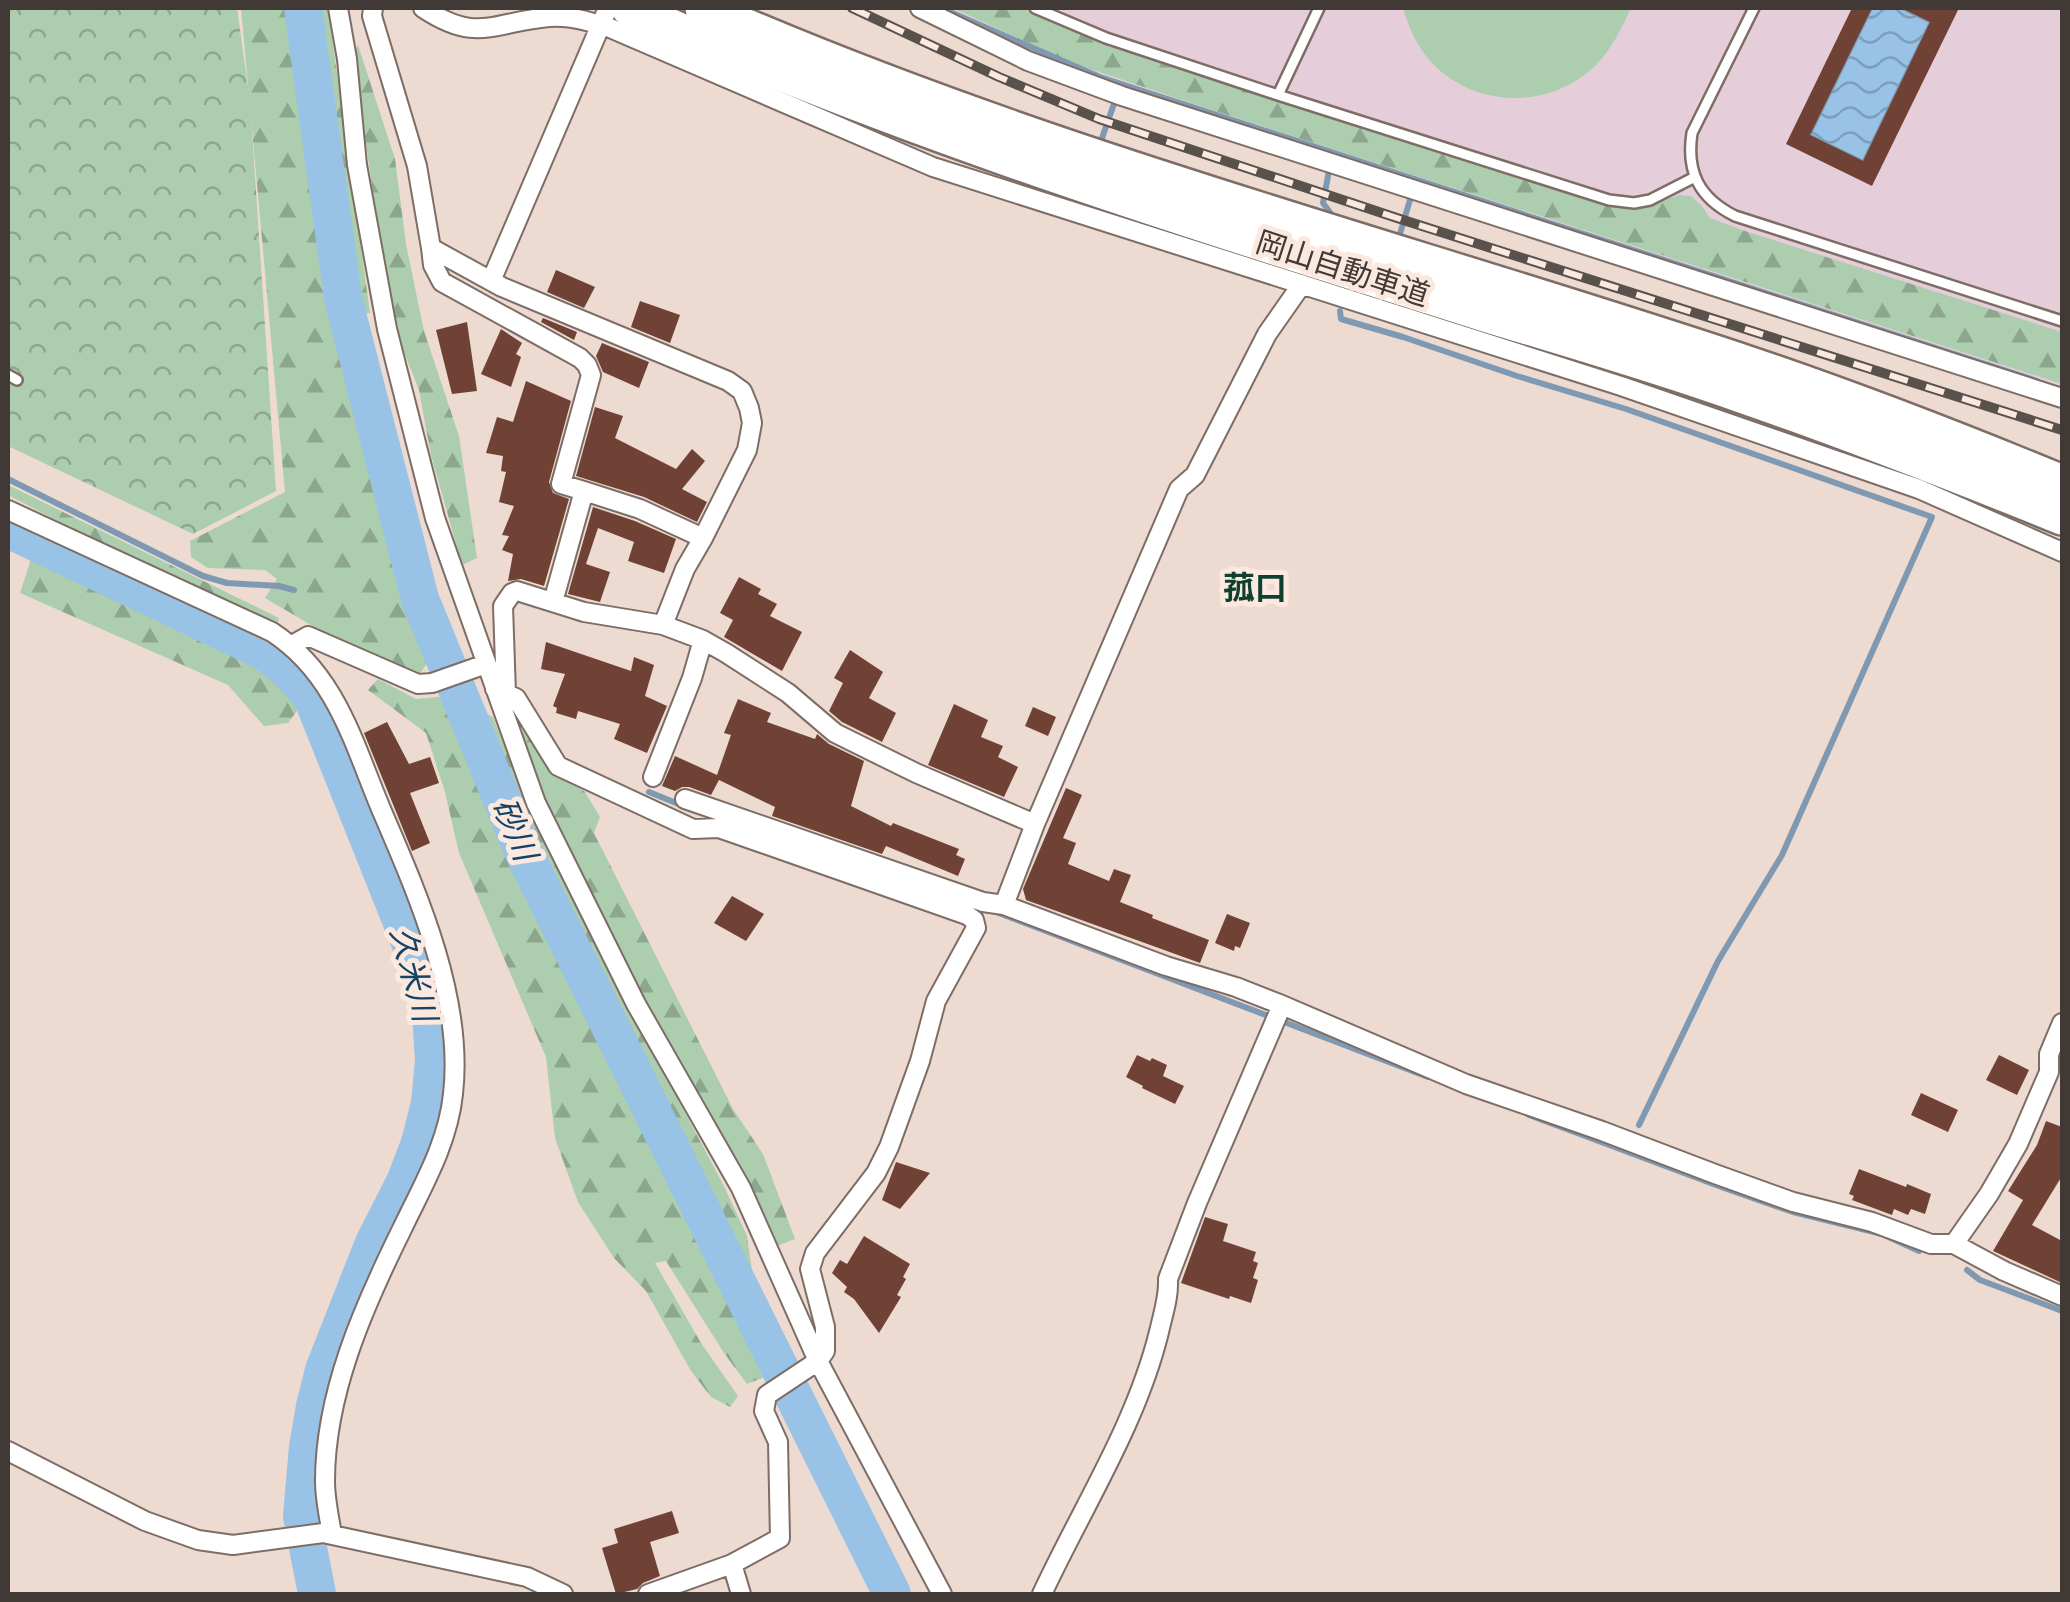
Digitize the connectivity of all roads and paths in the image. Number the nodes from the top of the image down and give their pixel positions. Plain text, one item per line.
1 (338, 8) edge
2 (373, 8) edge
3 (423, 8) edge
4 (703, 8) edge
5 (920, 8) edge
6 (1035, 8) edge
7 (1319, 8) edge
8 (1754, 8) edge
9 (612, 13) edge
10 (1278, 95) junction
11 (1695, 177) junction
12 (432, 248) junction
13 (490, 281) junction
14 (1302, 284) junction
15 (2062, 321) edge
16 (2062, 398) edge
17 (2062, 482) edge
18 (584, 492) junction
19 (8, 510) edge
20 (2062, 517) edge
21 (704, 538) junction
22 (2062, 552) edge
23 (552, 602) junction
24 (662, 625) junction
25 (702, 640) junction
26 (292, 645) junction
27 (482, 666) junction
28 (500, 691) junction
29 (653, 777) dead end
30 (685, 799) dead end
31 (1035, 824) junction
32 (1004, 904) junction
33 (980, 910) junction
34 (1278, 1014) junction
35 (2062, 1023) edge
36 (1954, 1244) junction
37 (2062, 1296) edge
38 (810, 1366) junction
39 (8, 1451) edge
40 (328, 1533) junction
41 (732, 1564) junction
42 (563, 1594) edge
43 (648, 1594) edge
44 (741, 1594) edge
45 (942, 1594) edge
46 (1042, 1594) edge

1 - 27 street
2 - 12 street
3 - 9 street
4 - 17 highway, 岡山自動車道
5 - 16 street
6 - 10 lane
7 - 10 lane
8 - 11 lane
9 - 13 street
9 - 14 street
9 - 20 highway, 岡山自動車道
10 - 11 lane
11 - 15 lane
12 - 13 street
12 - 18 street
13 - 21 street
14 - 22 street
14 - 31 street
18 - 21 street
18 - 23 street
19 - 26 street
21 - 24 street
23 - 24 street
23 - 28 street
24 - 25 street
25 - 29 street
25 - 31 street
26 - 27 street
26 - 40 street
27 - 28 street
28 - 33 street
28 - 38 street
30 - 33 street
31 - 32 street
32 - 33 street
32 - 34 street
33 - 38 street
34 - 36 street
34 - 46 street
35 - 36 street
36 - 37 street
38 - 41 street
38 - 45 street
39 - 40 street
40 - 42 street
41 - 43 street
41 - 44 street

